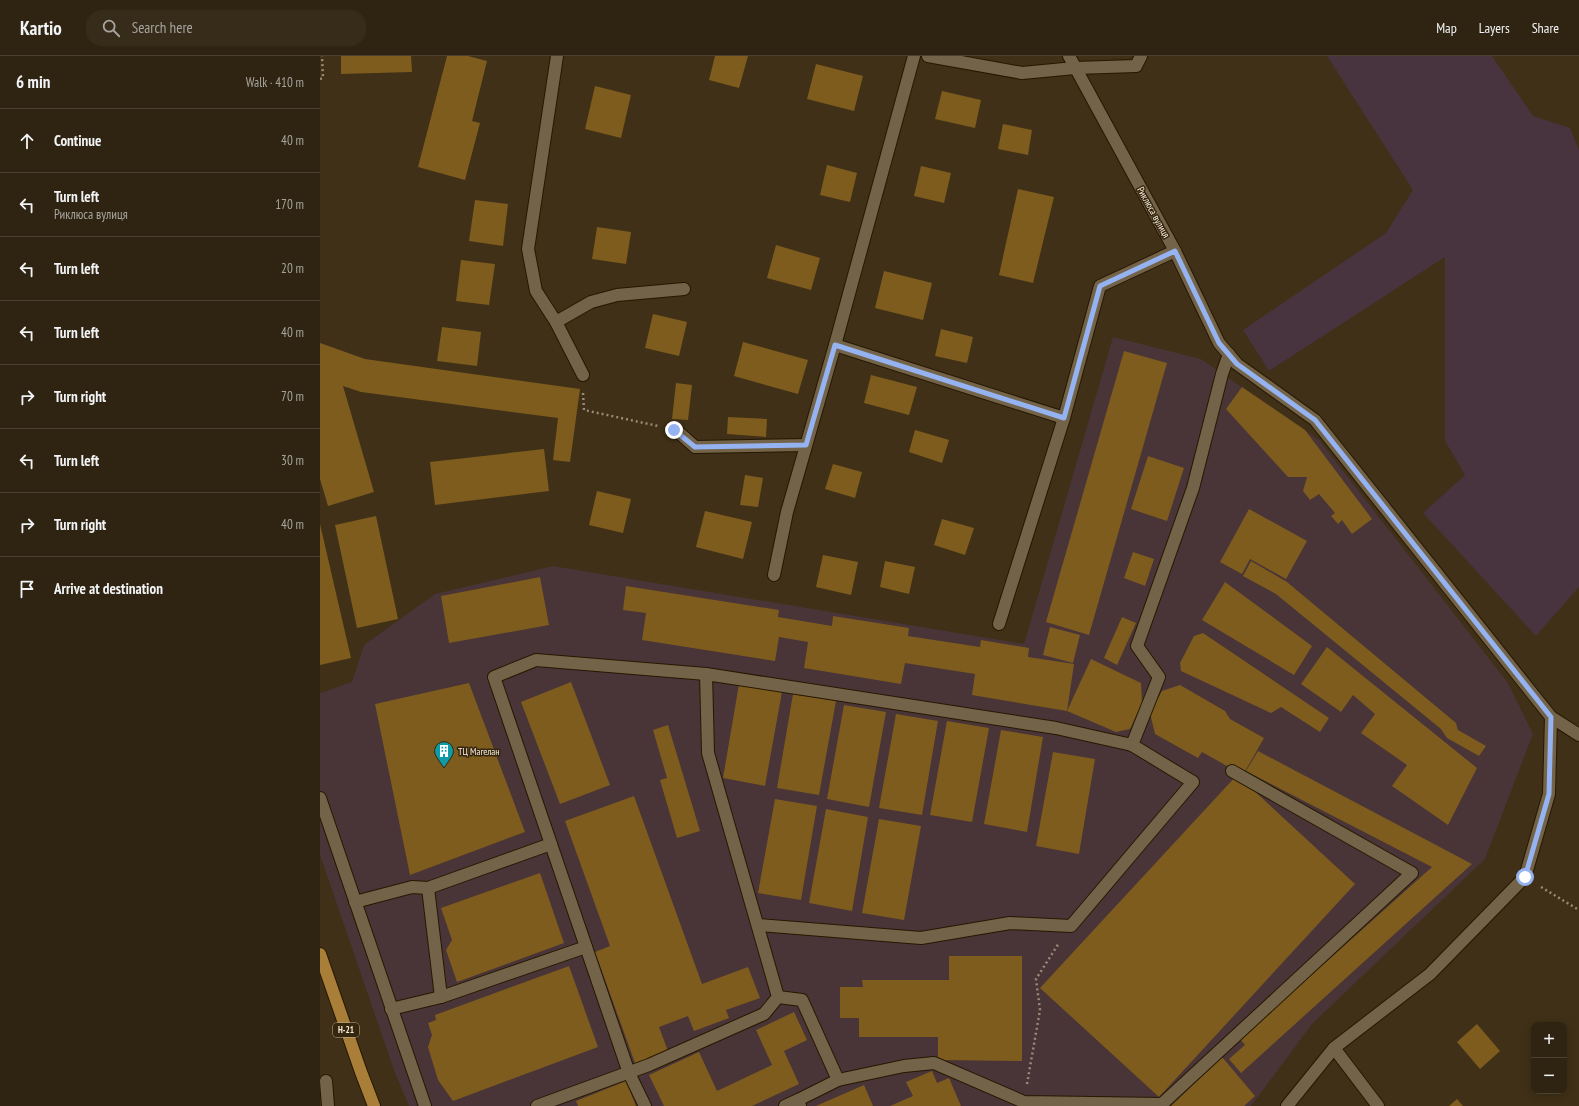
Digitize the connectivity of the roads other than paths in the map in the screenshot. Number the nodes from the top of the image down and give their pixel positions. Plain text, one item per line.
1 (557, 56) edge
2 (914, 56) edge
3 (928, 56) edge
4 (1069, 56) edge
5 (1141, 56) edge
6 (1075, 68) junction
7 (1175, 251) junction
8 (684, 289) dead end
9 (556, 322) junction
10 (835, 345) junction
11 (1229, 354) junction
12 (583, 375) dead end
13 (1064, 418) junction
14 (674, 430) road end
15 (806, 445) junction
16 (774, 575) dead end
17 (999, 624) dead end
18 (706, 674) junction
19 (1551, 717) junction
20 (1579, 735) edge
21 (1132, 745) junction
22 (1232, 771) dead end
23 (320, 798) edge
24 (551, 844) junction
25 (428, 888) junction
26 (355, 902) junction
27 (758, 926) junction
28 (586, 947) junction
29 (320, 954) edge
30 (441, 997) junction
31 (778, 997) junction
32 (391, 1009) junction
33 (1334, 1048) junction
34 (629, 1073) junction
35 (838, 1080) junction
36 (326, 1081) dead end
37 (799, 1103) edge
38 (328, 1106) edge
39 (374, 1106) edge
40 (424, 1106) edge
41 (537, 1106) edge
42 (645, 1106) edge
43 (785, 1106) edge
44 (1287, 1106) edge
45 (1378, 1106) edge

1 - 9 street
2 - 10 street
3 - 6 street
4 - 6 street, Риклюса вулиця
5 - 6 street
6 - 7 street, Риклюса вулиця
7 - 11 street, Риклюса вулиця
7 - 13 street
8 - 9 street
9 - 12 street
10 - 13 street
10 - 15 street
11 - 19 street, Риклюса вулиця
11 - 21 street
13 - 17 street
14 - 15 street
15 - 16 street
18 - 21 street
18 - 24 street
18 - 27 street
19 - 20 street, Риклюса вулиця
19 - 33 street
21 - 27 street
22 - 35 street
23 - 26 street
24 - 25 street
24 - 28 street
25 - 26 street
25 - 30 street
26 - 32 street
27 - 31 street
28 - 30 street
28 - 34 street
29 - 39 main road, Н-21
30 - 32 street
31 - 34 street
31 - 35 street
32 - 40 street
33 - 44 street
33 - 45 street
34 - 41 street
34 - 42 street
35 - 37 street
36 - 38 street
37 - 43 street

